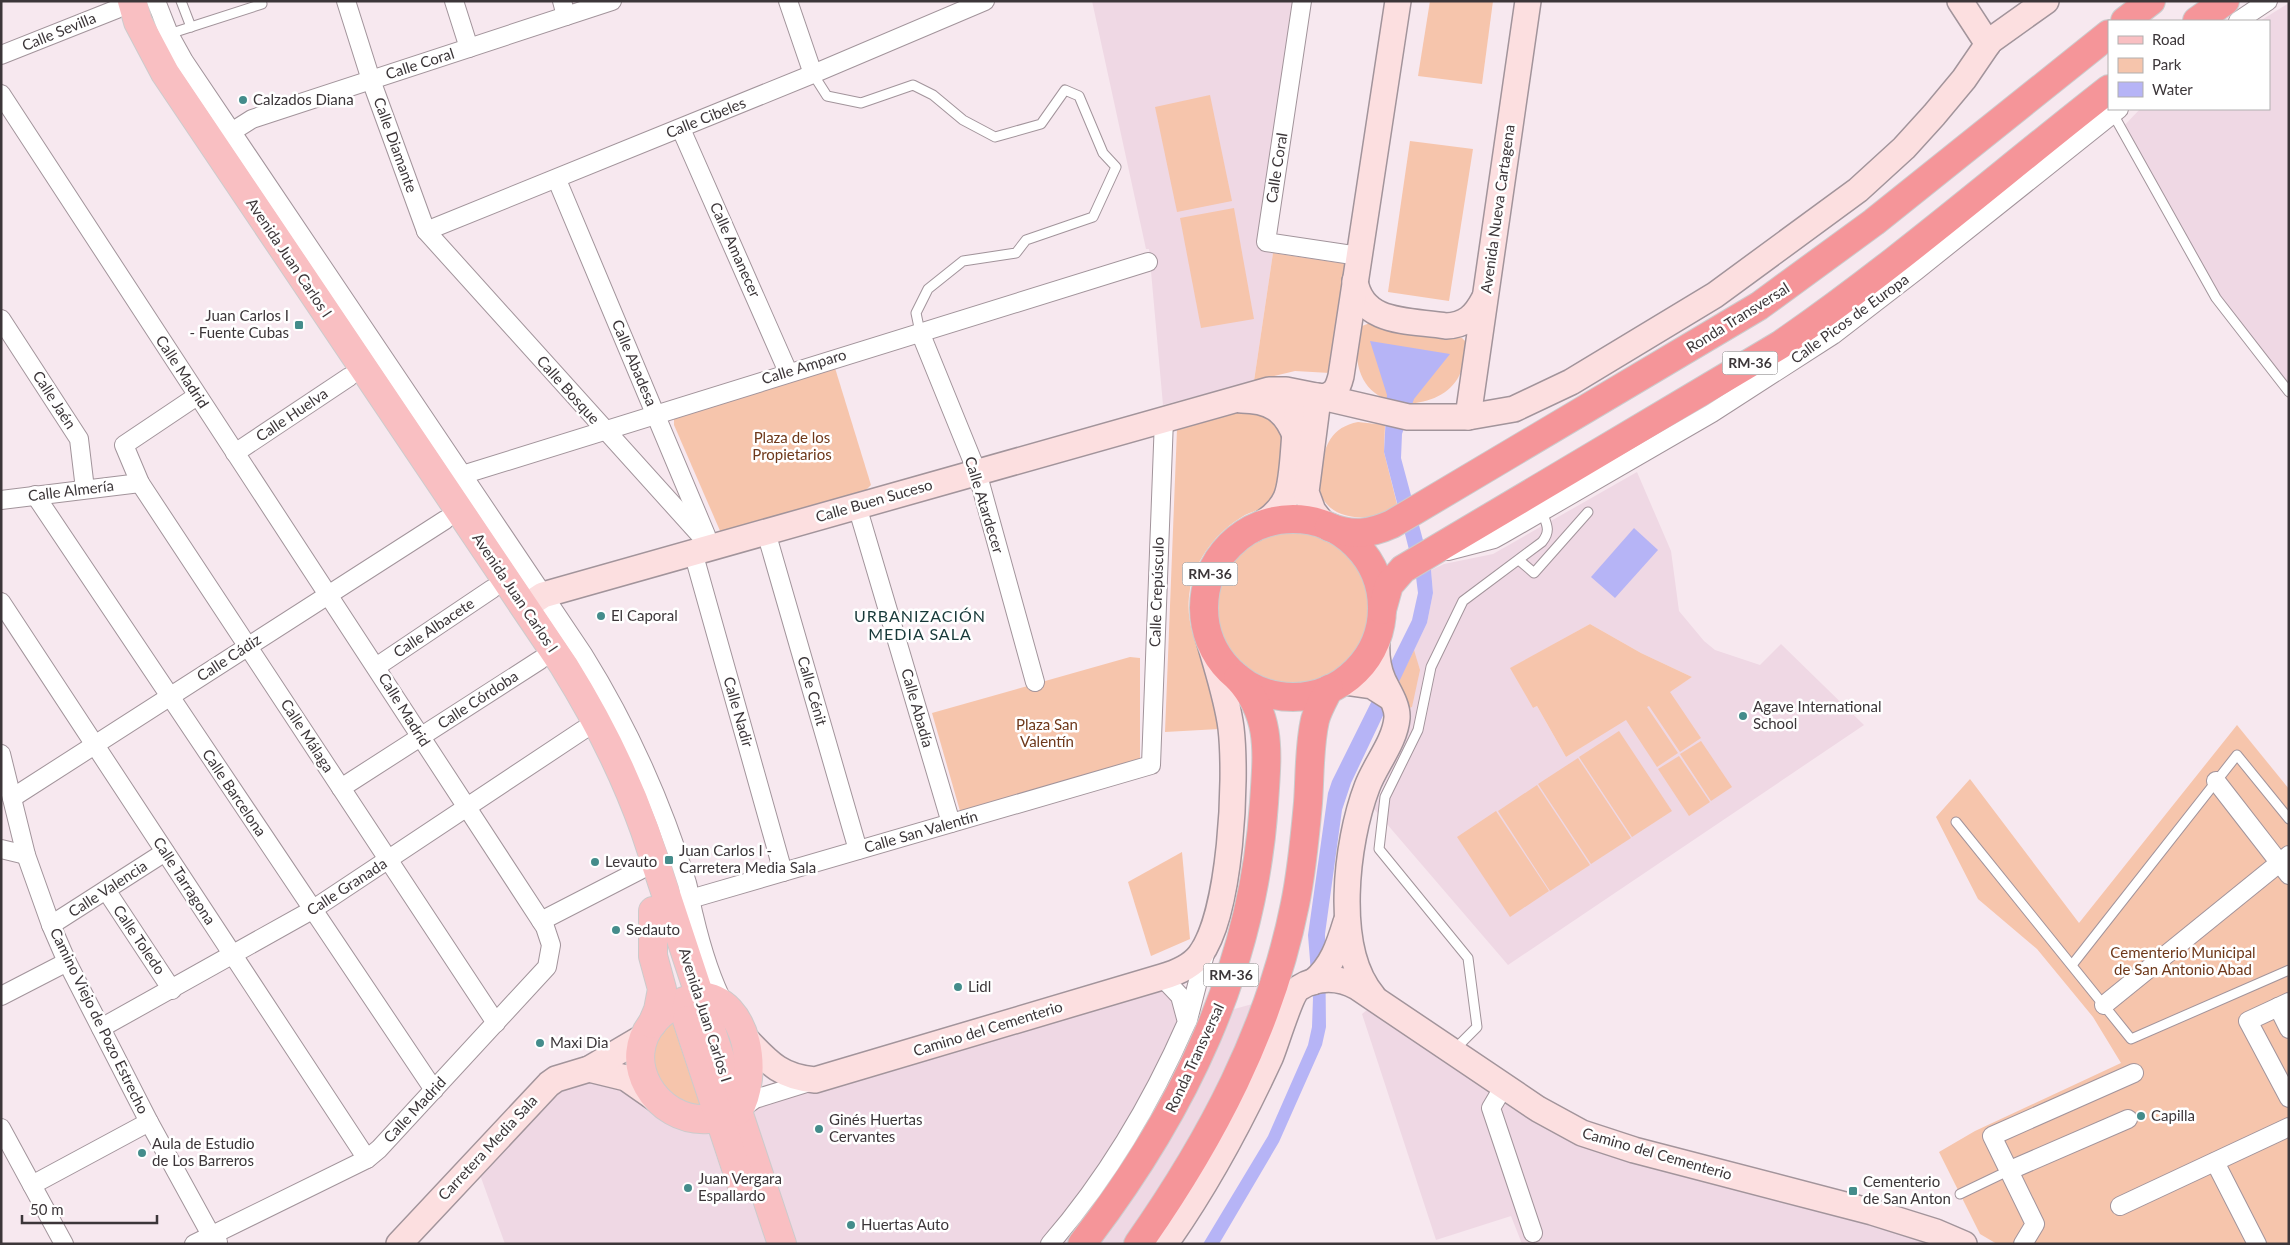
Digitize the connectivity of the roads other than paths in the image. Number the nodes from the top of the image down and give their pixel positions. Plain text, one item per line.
1 (181, 1) edge
2 (260, 1) edge
3 (346, 1) edge
4 (454, 1) edge
5 (612, 1) edge
6 (788, 1) edge
7 (985, 1) edge
8 (1302, 1) edge
9 (1398, 1) edge
10 (1528, 1) edge
11 (1960, 1) edge
12 (2046, 1) edge
13 (2151, 1) edge
14 (2225, 1) edge
15 (2268, 1) edge
16 (133, 3) edge
17 (564, 9) edge
18 (2126, 20) edge
19 (2198, 20) edge
20 (2240, 20) edge
21 (191, 27) junction
22 (169, 34) junction
23 (2108, 35) edge
24 (1988, 44) junction
25 (469, 48) junction
26 (1, 55) edge
27 (813, 74) junction
28 (371, 80) junction
29 (1, 94) edge
30 (188, 107) junction
31 (2108, 108) edge
32 (2108, 109) edge
33 (2117, 110) edge
34 (218, 113) junction
35 (681, 128) junction
36 (214, 143) junction
37 (244, 150) junction
38 (236, 180) junction
39 (557, 180) junction
40 (426, 231) junction
41 (1359, 256) junction
42 (1148, 262) dead end
43 (1355, 281) junction
44 (1484, 299) junction
45 (1, 319) edge
46 (920, 332) junction
47 (356, 372) junction
48 (788, 372) junction
49 (2289, 392) edge
50 (197, 396) junction
51 (1319, 396) junction
52 (1226, 401) junction
53 (1374, 410) junction
54 (655, 414) junction
55 (1468, 417) junction
56 (1164, 419) junction
57 (603, 430) junction
58 (1303, 445) junction
59 (235, 453) junction
60 (977, 472) junction
61 (452, 480) junction
62 (140, 483) junction
63 (85, 489) junction
64 (35, 495) junction
65 (1, 500) edge
66 (857, 506) junction
67 (1542, 512) junction
68 (1588, 512) dead end
69 (445, 520) junction
70 (1326, 526) junction
71 (1253, 528) junction
72 (766, 532) junction
73 (702, 550) junction
74 (1423, 557) junction
75 (1519, 560) junction
76 (492, 590) junction
77 (328, 595) junction
78 (534, 601) junction
79 (1, 602) edge
80 (1382, 610) junction
81 (1208, 636) junction
82 (1377, 639) junction
83 (248, 646) junction
84 (540, 660) junction
85 (376, 667) junction
86 (1238, 678) junction
87 (1035, 682) dead end
88 (1336, 685) junction
89 (170, 696) junction
90 (1392, 698) junction
91 (583, 730) junction
92 (421, 737) junction
93 (95, 745) junction
94 (1, 754) edge
95 (1150, 765) joint
96 (2216, 781) junction
97 (341, 788) junction
98 (12, 798) junction
99 (467, 808) junction
100 (2289, 819) edge
101 (1956, 822) dead end
102 (951, 823) junction
103 (1, 849) edge
104 (858, 850) junction
105 (165, 852) junction
106 (26, 855) junction
107 (388, 860) junction
108 (2286, 865) edge
109 (640, 870) junction
110 (783, 872) junction
111 (106, 890) junction
112 (671, 905) junction
113 (312, 910) junction
114 (1348, 916) junction
115 (541, 921) junction
116 (52, 925) junction
117 (1209, 940) junction
118 (233, 956) junction
119 (67, 962) junction
120 (2072, 965) junction
121 (2289, 970) edge
122 (1162, 977) junction
123 (1313, 982) junction
124 (172, 990) junction
125 (1, 996) edge
126 (690, 999) junction
127 (1378, 1001) junction
128 (2283, 1004) edge
129 (2104, 1005) junction
130 (727, 1009) junction
131 (1187, 1022) junction
132 (496, 1023) junction
133 (101, 1028) junction
134 (2289, 1029) edge
135 (648, 1031) junction
136 (745, 1038) junction
137 (1453, 1051) junction
138 (589, 1069) junction
139 (2134, 1073) dead end
140 (815, 1080) junction
141 (1504, 1086) junction
142 (434, 1090) junction
143 (2289, 1098) edge
144 (656, 1099) junction
145 (728, 1114) junction
146 (2128, 1119) dead end
147 (149, 1122) junction
148 (2289, 1127) edge
149 (1, 1128) edge
150 (367, 1159) junction
151 (2215, 1162) junction
152 (2008, 1171) junction
153 (32, 1185) junction
154 (1960, 1194) dead end
155 (2120, 1206) dead end
156 (1533, 1233) dead end
157 (216, 1239) edge
158 (64, 1244) edge
159 (194, 1244) edge
160 (399, 1244) edge
161 (762, 1244) edge
162 (782, 1244) edge
163 (1050, 1244) edge
164 (1082, 1244) edge
165 (1138, 1244) edge
166 (1165, 1244) edge
167 (1964, 1244) edge
168 (2023, 1244) edge
169 (2257, 1244) edge

1 - 21 lane
2 - 21 lane
3 - 28 street, Calle Diamante
4 - 25 street
5 - 17 street, Calle Coral
6 - 27 street
7 - 27 street, Calle Cibeles
8 - 41 street, Calle Coral
9 - 41 main road
10 - 44 main road, Avenida Nueva Cartagena
11 - 24 main road
12 - 24 main road
13 - 18 highway
14 - 19 highway
15 - 20 street
16 - 22 street, Avenida Juan Carlos I
16 - 26 street, Calle Sevilla
16 - 30 main road, Avenida Juan Carlos I
16 - 36 main road, Avenida Juan Carlos I
17 - 25 street, Calle Coral
21 - 22 lane
22 - 34 street, Avenida Juan Carlos I
23 - 70 highway, Ronda Transversal / RM-36
24 - 55 main road
25 - 28 street, Calle Coral
27 - 35 street, Calle Cibeles
27 - 46 lane
28 - 36 street, Calle Coral
28 - 40 street, Calle Diamante
29 - 50 street, Calle Madrid
30 - 34 street
30 - 36 main road, Avenida Juan Carlos I
31 - 74 highway, RM-36
32 - 67 street, Calle Picos de Europa
33 - 49 lane
34 - 36 street, Avenida Juan Carlos I
35 - 39 street, Calle Cibeles
35 - 48 street, Calle Amanecer
36 - 37 street, Avenida Juan Carlos I
36 - 38 main road, Avenida Juan Carlos I
36 - 47 main road, Avenida Juan Carlos I
37 - 38 street
37 - 61 street, Avenida Juan Carlos I
38 - 47 main road, Avenida Juan Carlos I
39 - 40 street, Calle Cibeles
39 - 54 street, Calle Abadesa
40 - 57 street, Calle Bosque
41 - 43 main road
42 - 46 street, Calle Amparo
43 - 44 main road
43 - 51 main road
44 - 55 main road, Avenida Nueva Cartagena
45 - 63 street, Calle Jaén
46 - 48 street, Calle Amparo
46 - 60 street, Calle Atardecer
47 - 59 street, Calle Huelva
47 - 61 main road, Avenida Juan Carlos I
47 - 69 main road, Avenida Juan Carlos I
48 - 54 street, Calle Amparo
50 - 59 street, Calle Madrid
50 - 62 street, Calle Málaga
51 - 52 main road, Calle Buen Suceso
51 - 53 main road, Calle Buen Suceso
51 - 58 main road
52 - 56 main road, Calle Buen Suceso
52 - 58 main road
53 - 55 main road
53 - 58 main road
54 - 57 street, Calle Amparo
54 - 73 street, Calle Abadesa
56 - 60 main road, Calle Buen Suceso
56 - 95 street, Calle Crepúsculo
57 - 61 street, Calle Amparo
57 - 73 street, Calle Bosque
58 - 70 main road
58 - 71 main road
59 - 77 street, Calle Madrid
60 - 66 main road, Calle Buen Suceso
60 - 87 street, Calle Atardecer
61 - 78 main road, Avenida Juan Carlos I
62 - 63 street, Calle Almería
62 - 83 street, Calle Málaga
63 - 64 street, Calle Almería
64 - 65 street, Calle Almería
64 - 89 street, Calle Barcelona
66 - 72 main road, Calle Buen Suceso
66 - 102 street, Calle Abadía
67 - 74 street, Calle Picos de Europa
67 - 75 lane
68 - 75 lane
69 - 76 main road, Avenida Juan Carlos I
69 - 77 street, Calle Cádiz
70 - 71 highway, RM-36
70 - 80 highway, RM-36
71 - 81 highway, RM-36
72 - 73 main road, Calle Buen Suceso
72 - 104 street, Calle Cénit
73 - 78 main road, Calle Buen Suceso
73 - 110 street, Calle Nadir
74 - 80 highway, RM-36
75 - 137 lane
76 - 84 main road, Avenida Juan Carlos I
76 - 85 street, Calle Albacete
77 - 83 street, Calle Cádiz
77 - 85 street, Calle Madrid
78 - 112 main road, Avenida Juan Carlos I
79 - 93 street, Calle Tarragona
80 - 82 highway, RM-36
81 - 86 highway, RM-36
81 - 117 main road
82 - 88 highway, RM-36
82 - 90 main road
83 - 89 street, Calle Cádiz
83 - 97 street, Calle Málaga
84 - 91 main road, Avenida Juan Carlos I
84 - 92 street, Calle Córdoba
85 - 92 street, Calle Madrid
86 - 88 highway, RM-36
86 - 164 highway, Ronda Transversal / RM-36
88 - 90 main road
88 - 165 highway, RM-36
89 - 93 street, Calle Cádiz
89 - 113 street, Calle Barcelona
90 - 114 main road
91 - 99 street, Calle Granada
91 - 109 main road, Avenida Juan Carlos I
92 - 97 street, Calle Córdoba
92 - 99 street, Calle Madrid
93 - 98 street, Calle Cádiz
93 - 105 street, Calle Tarragona
94 - 98 street, Camino Viejo de Pozo Estrecho
95 - 102 street, Calle San Valentín
96 - 100 lane
96 - 108 street
96 - 120 lane
97 - 107 street, Calle Málaga
98 - 106 street, Camino Viejo de Pozo Estrecho
99 - 107 street, Calle Granada
99 - 115 street, Calle Madrid
101 - 120 lane
102 - 104 street, Calle San Valentín
103 - 106 street
104 - 110 street, Calle San Valentín
105 - 111 street, Calle Valencia
105 - 118 street, Calle Tarragona
106 - 116 street, Camino Viejo de Pozo Estrecho
107 - 113 street, Calle Granada
107 - 132 street, Calle Málaga
108 - 129 street
109 - 112 main road, Avenida Juan Carlos I
109 - 115 street
110 - 112 street, Calle San Valentín
111 - 116 street, Calle Valencia
111 - 124 street, Calle Toledo
112 - 126 main road, Avenida Juan Carlos I
112 - 130 street, Avenida Juan Carlos I
112 - 135 main road
113 - 118 street, Calle Granada
113 - 142 street, Calle Barcelona
114 - 123 main road
114 - 127 main road
115 - 132 street, Calle Madrid
116 - 119 street, Camino Viejo de Pozo Estrecho
117 - 122 main road, Camino del Cementerio
117 - 131 street
118 - 124 street, Calle Granada
118 - 150 street, Calle Tarragona
119 - 125 street
119 - 133 street, Camino Viejo de Pozo Estrecho
120 - 129 lane
121 - 129 lane
122 - 131 street
122 - 140 main road, Camino del Cementerio
123 - 127 main road, Camino del Cementerio
123 - 166 main road
124 - 133 street, Calle Granada
126 - 130 main road
126 - 135 main road
126 - 145 main road, Avenida Juan Carlos I
127 - 137 main road, Camino del Cementerio
128 - 134 street
128 - 143 street
130 - 136 main road
131 - 163 street
132 - 142 street, Calle Madrid
133 - 147 street, Camino Viejo de Pozo Estrecho
135 - 138 main road, Carretera Media Sala
135 - 144 main road
136 - 140 main road, Camino del Cementerio
136 - 145 main road
137 - 141 main road, Camino del Cementerio
138 - 144 main road
138 - 160 main road, Carretera Media Sala
139 - 152 street
140 - 145 street, Camino del Cementerio
141 - 156 street
141 - 167 main road, Camino del Cementerio
142 - 150 street, Calle Madrid
144 - 145 main road
145 - 161 main road, Avenida Juan Carlos I
145 - 162 main road, Avenida Juan Carlos I
146 - 152 street
147 - 153 street
147 - 157 street, Camino Viejo de Pozo Estrecho
148 - 151 street
149 - 153 street
150 - 157 street, Calle Madrid
151 - 155 street
151 - 169 street
152 - 154 lane
152 - 168 street
153 - 158 street
157 - 159 street, Calle Madrid

